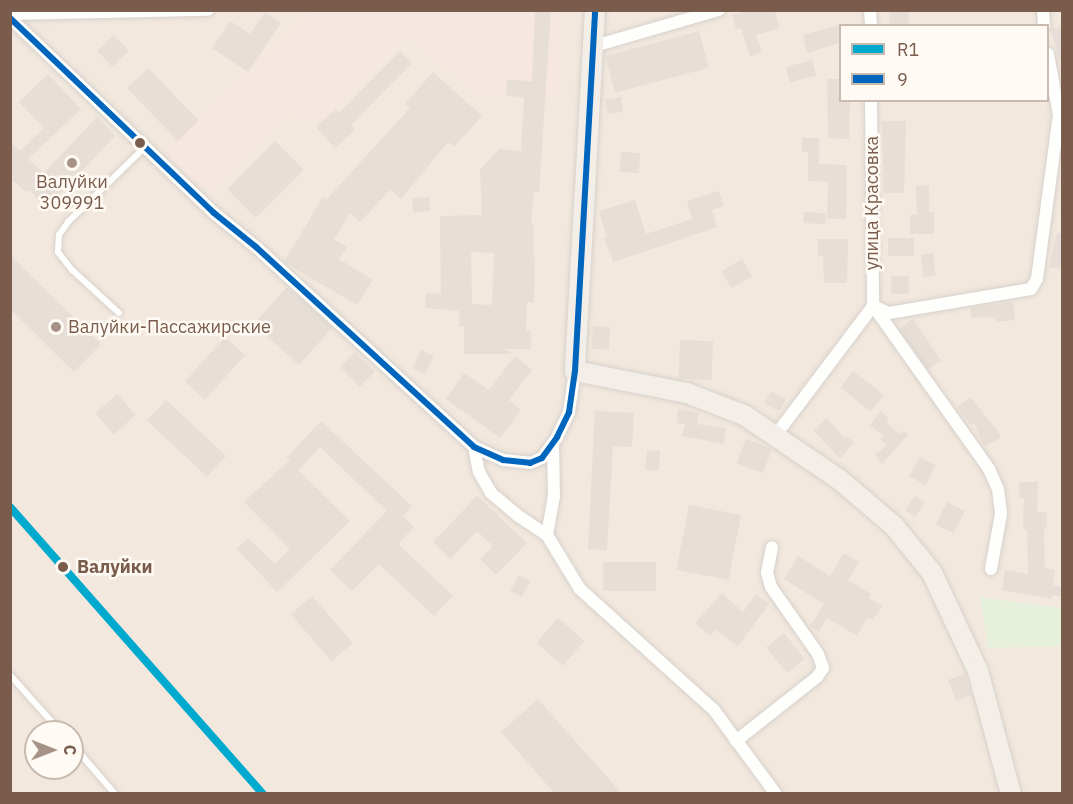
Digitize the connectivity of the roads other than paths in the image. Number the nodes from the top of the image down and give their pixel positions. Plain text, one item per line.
1 (208, 10) edge
2 (595, 10) edge
3 (719, 10) edge
4 (10, 16) edge
5 (594, 46) junction
6 (1049, 64) edge
7 (871, 102) edge
8 (145, 147) junction
9 (873, 306) junction
10 (120, 313) dead end
11 (575, 371) junction
12 (775, 436) junction
13 (553, 443) junction
14 (474, 447) junction
15 (547, 535) junction
16 (772, 547) dead end
17 (991, 569) dead end
18 (10, 675) edge
19 (50, 720) edge
20 (736, 741) junction
21 (84, 758) edge
22 (115, 794) edge
23 (776, 794) edge
24 (1011, 794) edge

1 - 4 street
2 - 5 main road
3 - 5 street
4 - 8 street
5 - 11 main road
6 - 9 street
7 - 9 street, улица Красовка
8 - 10 lane
8 - 14 street
9 - 12 street
9 - 17 street
11 - 12 main road
11 - 13 street
12 - 24 main road
13 - 14 street
13 - 15 street
14 - 15 street
15 - 20 street
16 - 20 street
18 - 19 lane
20 - 23 street
21 - 22 lane

